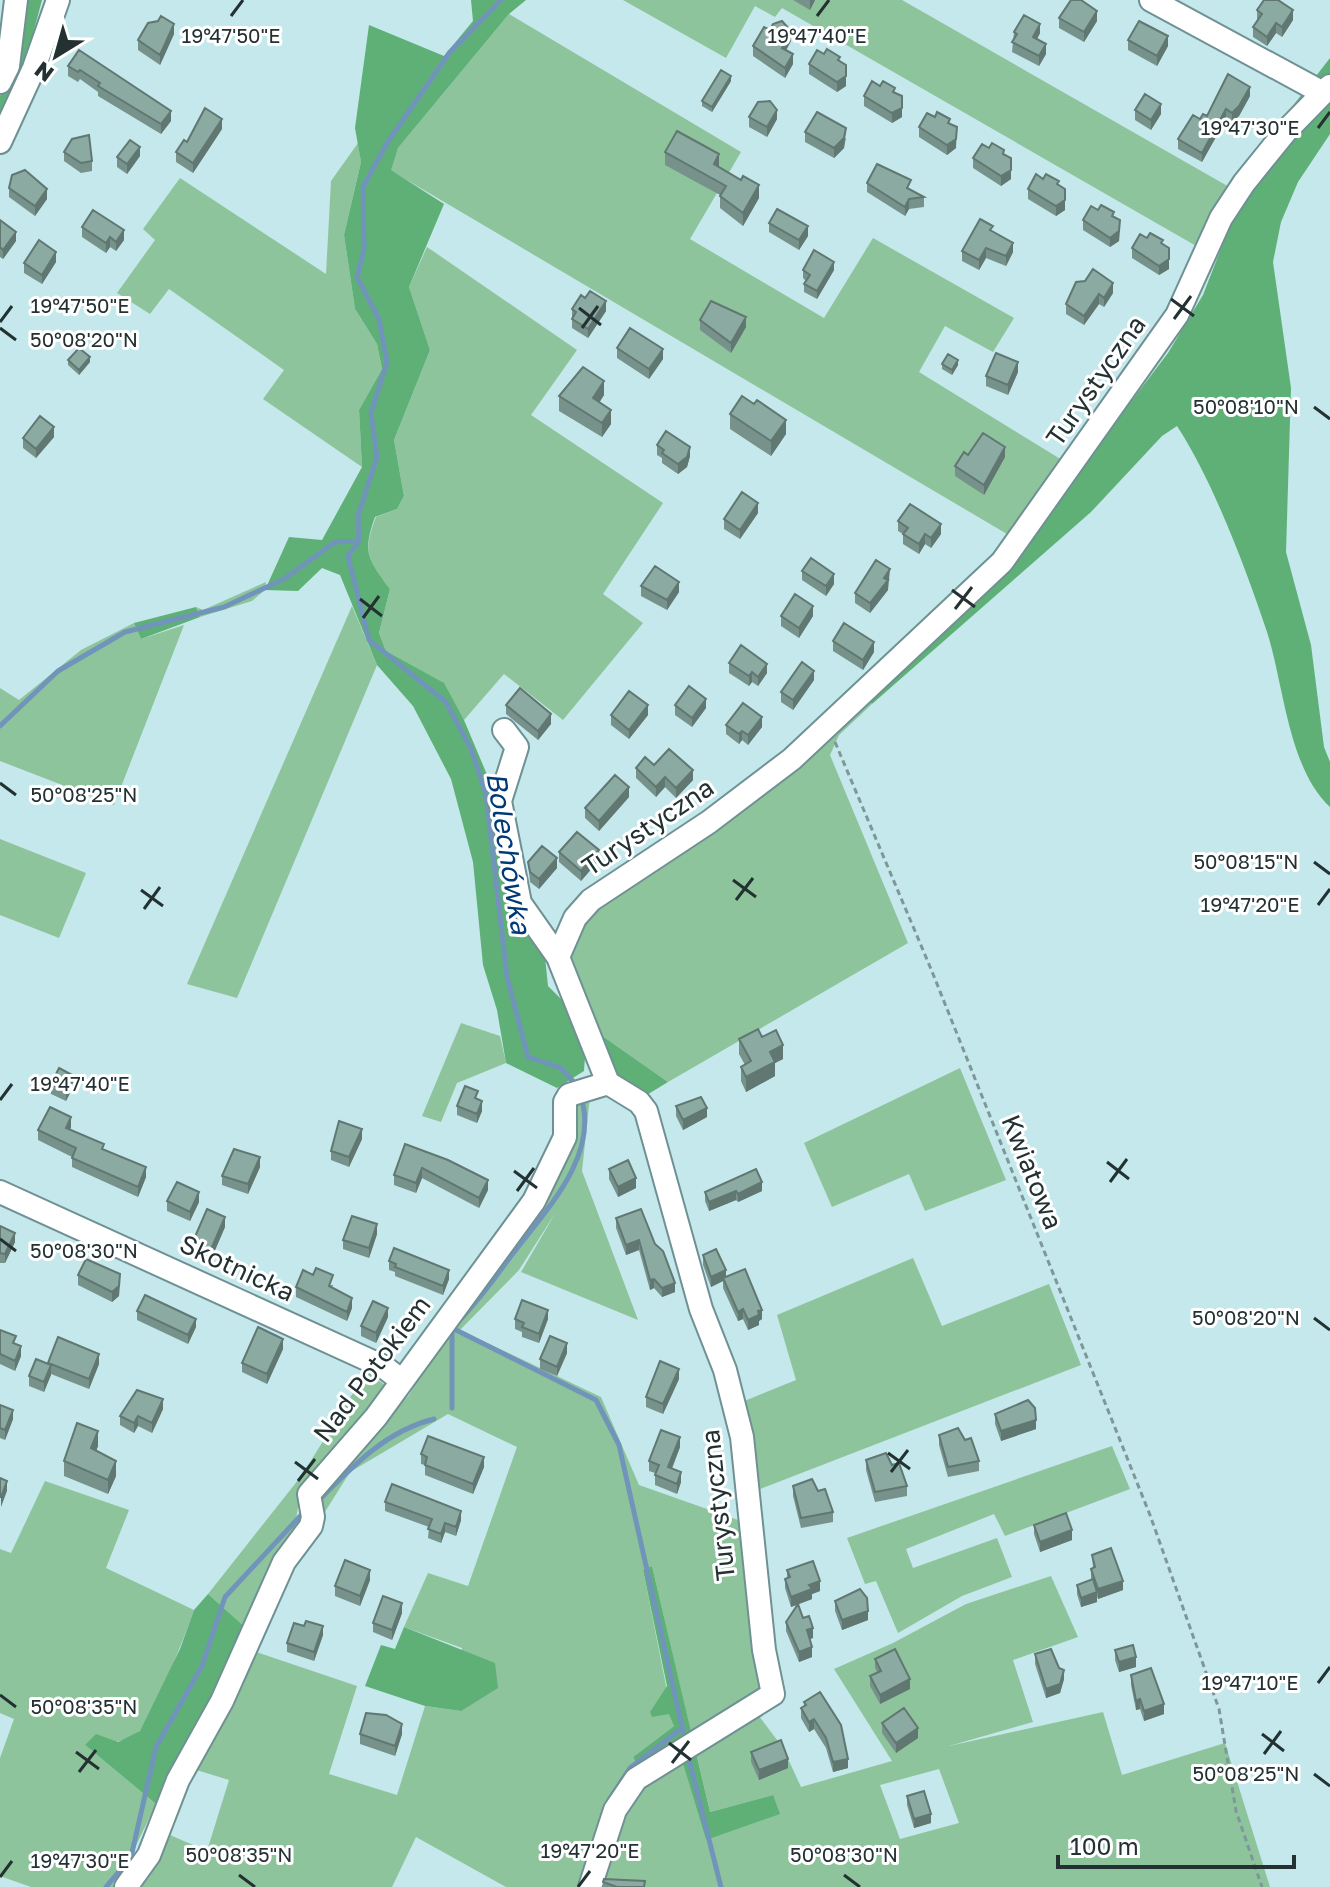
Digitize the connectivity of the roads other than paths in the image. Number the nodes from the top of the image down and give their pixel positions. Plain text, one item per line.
1 (16, 0) edge
2 (58, 0) edge
3 (1151, 0) edge
4 (0, 82) edge
5 (1326, 90) edge
6 (0, 142) edge
7 (504, 730) dead end
8 (558, 957) junction
9 (591, 1088) junction
10 (0, 1192) edge
11 (402, 1381) junction
12 (126, 1887) edge
13 (590, 1887) edge

1 - 4 street
2 - 6 street
3 - 5 street
5 - 8 street, Turystyczna
7 - 8 street
8 - 9 street
9 - 11 street, Nad Potokiem
9 - 13 street, Turystyczna
10 - 11 street, Skotnicka
11 - 12 street, Nad Potokiem

